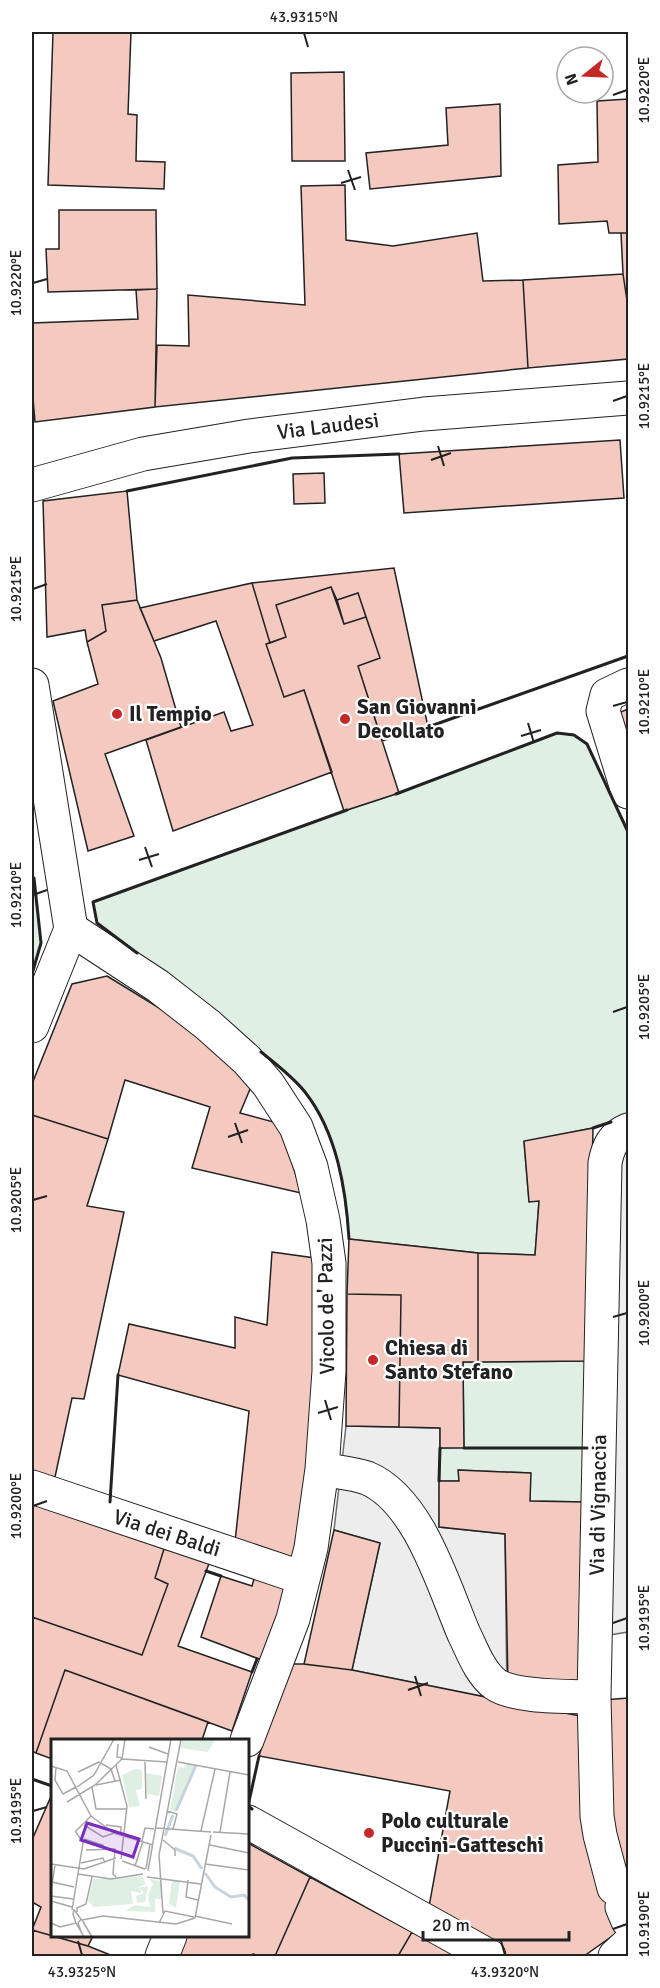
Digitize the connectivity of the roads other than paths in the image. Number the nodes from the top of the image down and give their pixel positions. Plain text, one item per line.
1 (628, 398) edge
2 (32, 485) edge
3 (32, 684) edge
4 (618, 690) edge
5 (628, 792) edge
6 (71, 929) junction
7 (32, 1026) edge
8 (628, 1130) edge
9 (322, 1469) junction
10 (32, 1487) edge
11 (303, 1578) junction
12 (594, 1697) junction
13 (247, 1739) edge
14 (249, 1823) edge
15 (621, 1905) edge
16 (169, 1937) edge
17 (628, 1944) edge
18 (162, 1956) edge
19 (489, 1956) edge
20 (615, 1956) edge

1 - 2 street, Via Laudesi
3 - 6 street
4 - 5 street
6 - 7 street
6 - 9 street, Vicolo de' Pazzi
8 - 12 street, Via di Vignaccia
9 - 11 street, Vicolo de' Pazzi
9 - 12 street
10 - 11 street, Via dei Baldi
11 - 13 street, Vicolo de' Pazzi
12 - 15 street, Via di Vignaccia
14 - 19 street
16 - 18 street
17 - 20 street

